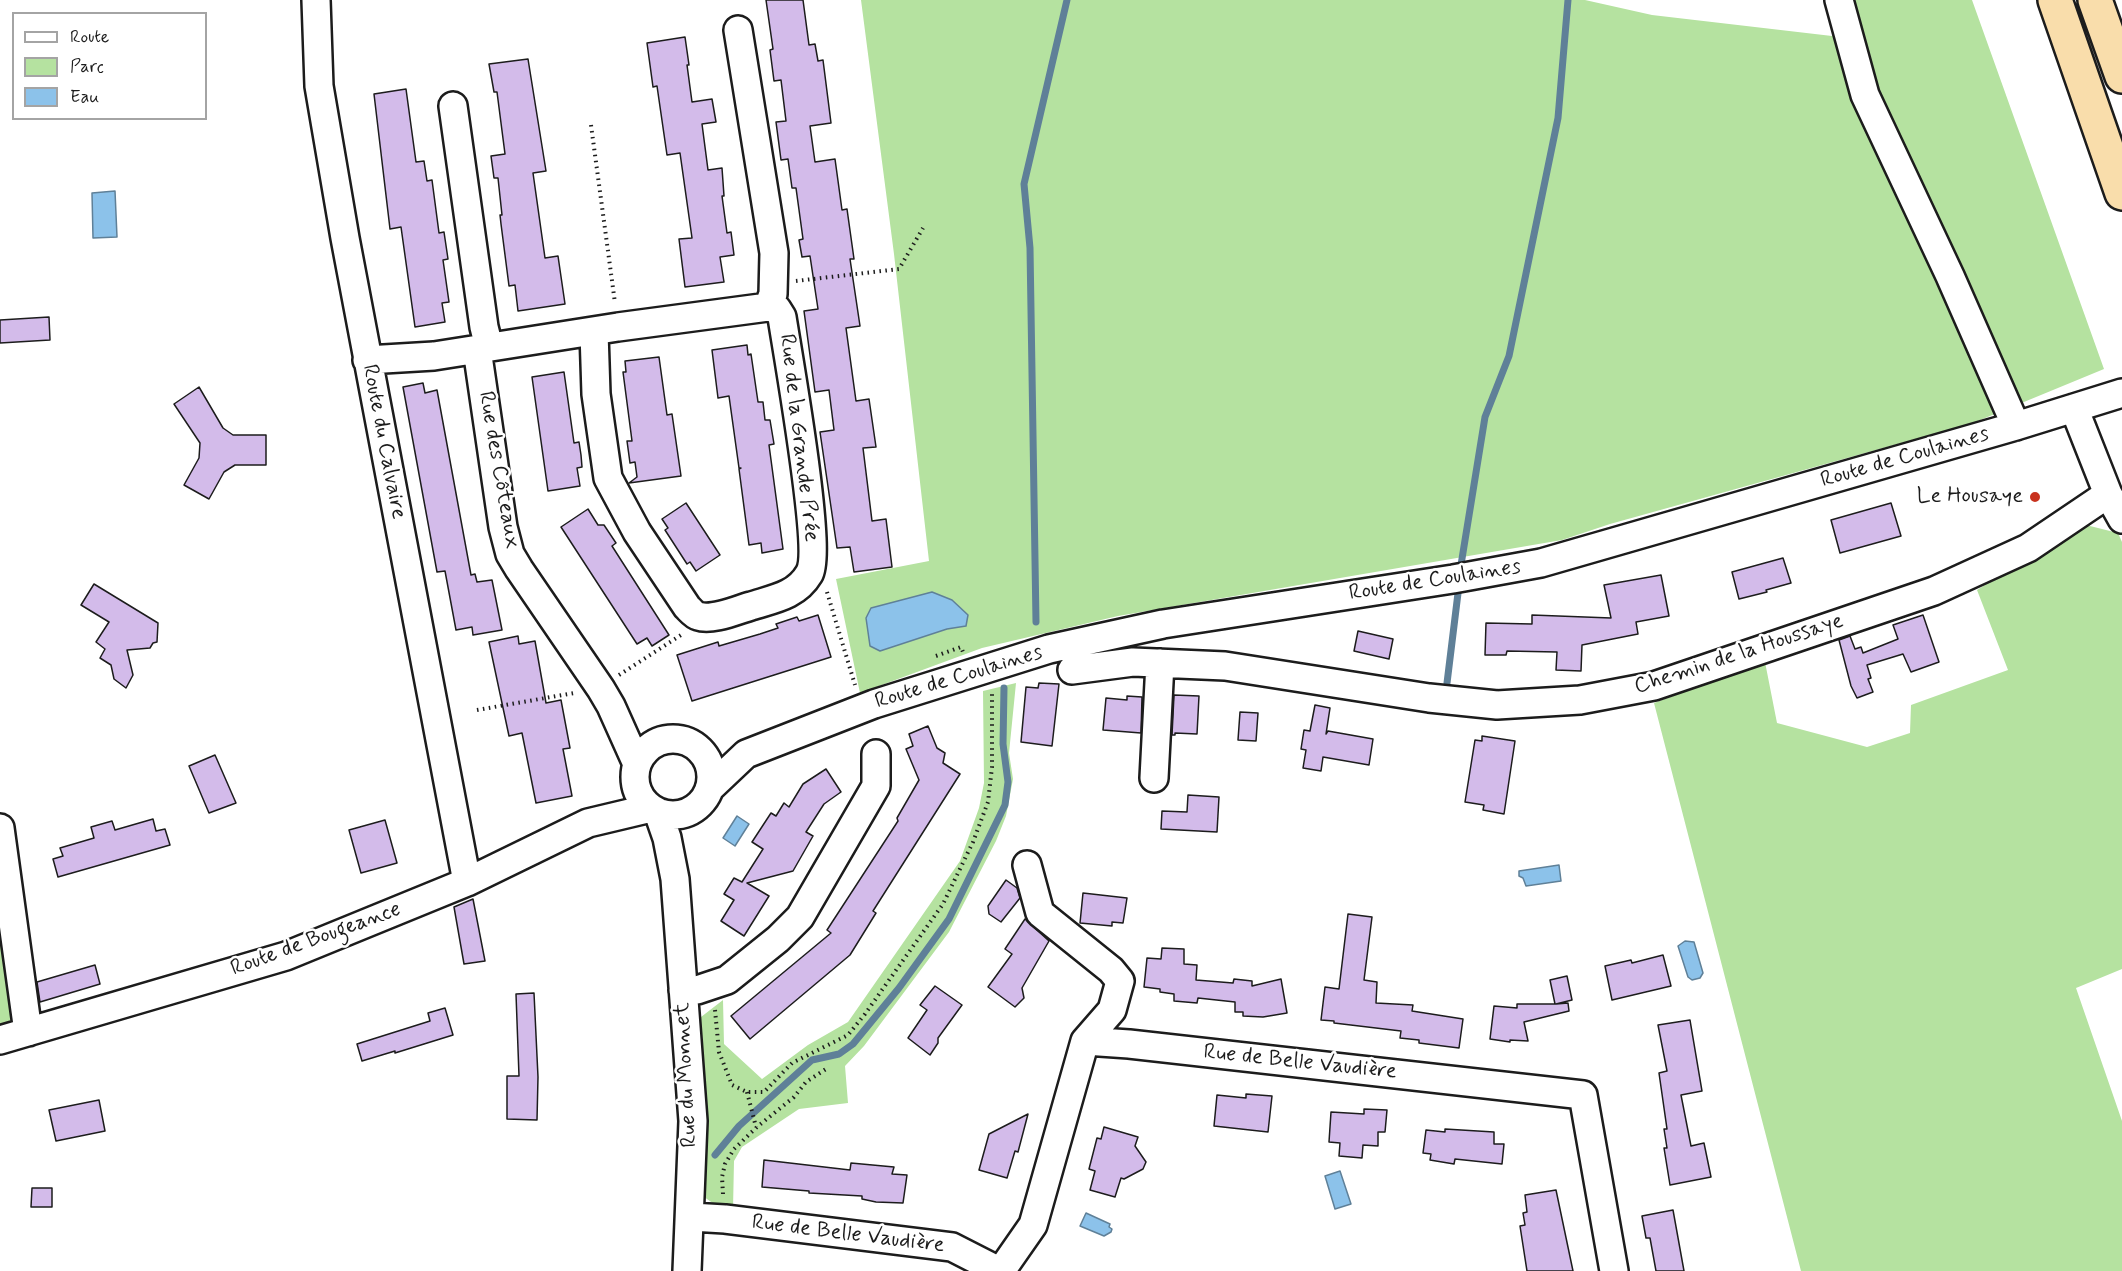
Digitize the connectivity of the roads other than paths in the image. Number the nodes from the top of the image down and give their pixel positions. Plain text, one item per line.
1 (316, 0) edge
2 (1839, 0) edge
3 (2055, 0) edge
4 (2095, 0) edge
5 (738, 30) dead end
6 (2122, 76) edge
7 (453, 106) dead end
8 (2122, 194) edge
9 (768, 307) junction
10 (606, 330) junction
11 (483, 348) junction
12 (367, 360) junction
13 (2119, 394) edge
14 (2074, 408) junction
15 (2016, 426) junction
16 (2108, 494) junction
17 (2122, 519) edge
18 (1160, 663) junction
19 (1072, 670) dead end
20 (611, 706) junction
21 (657, 742) junction
22 (699, 749) junction
23 (746, 754) junction
24 (876, 754) dead end
25 (636, 771) junction
26 (1154, 778) dead end
27 (702, 799) junction
28 (655, 811) junction
29 (588, 823) junction
30 (0, 828) edge
31 (1027, 866) dead end
32 (675, 879) junction
33 (467, 882) junction
34 (683, 990) junction
35 (28, 1032) junction
36 (0, 1040) edge
37 (1085, 1041) junction
38 (691, 1217) junction
39 (687, 1271) edge
40 (1000, 1271) edge
41 (1614, 1271) edge

1 - 12 street, Route du Calvaire
2 - 15 street
3 - 8 highway
4 - 6 highway
5 - 9 street, Rue de la Grande Prée
7 - 11 street, Rue des Côteaux
9 - 10 street, Rue de la Grande Prée
9 - 10 street, Rue de la Grande Prée
10 - 11 street, Rue de la Grande Prée
11 - 12 street, Rue de la Grande Prée
11 - 20 street, Rue des Côteaux
12 - 33 street, Route du Calvaire
13 - 14 street, Route de Coulaines
14 - 15 street, Route de Coulaines
14 - 16 street
15 - 23 street, Route de Coulaines
16 - 17 street
16 - 18 street, Chemin de la Houssaye
18 - 19 street, Chemin de la Houssaye
18 - 26 street
20 - 21 street, Rue des Côteaux
20 - 25 street, Rue des Côteaux
21 - 22 street
21 - 25 street
22 - 23 street, Route de Coulaines
22 - 27 street
23 - 27 street, Route de Coulaines
24 - 34 street
25 - 28 street
25 - 29 street, Route de Bougeance
27 - 28 street
27 - 32 street, Rue du Monnet
28 - 29 street, Route de Bougeance
28 - 32 street, Rue du Monnet
29 - 33 street, Route de Bougeance
30 - 35 street
31 - 37 street
32 - 34 street, Rue du Monnet
33 - 35 street, Route de Bougeance
34 - 38 street, Rue du Monnet
35 - 36 street, Route de Bougeance
37 - 40 street, Rue de Belle Vaudière
37 - 41 street, Rue de Belle Vaudière
38 - 39 street, Rue du Monnet
38 - 40 street, Rue de Belle Vaudière

